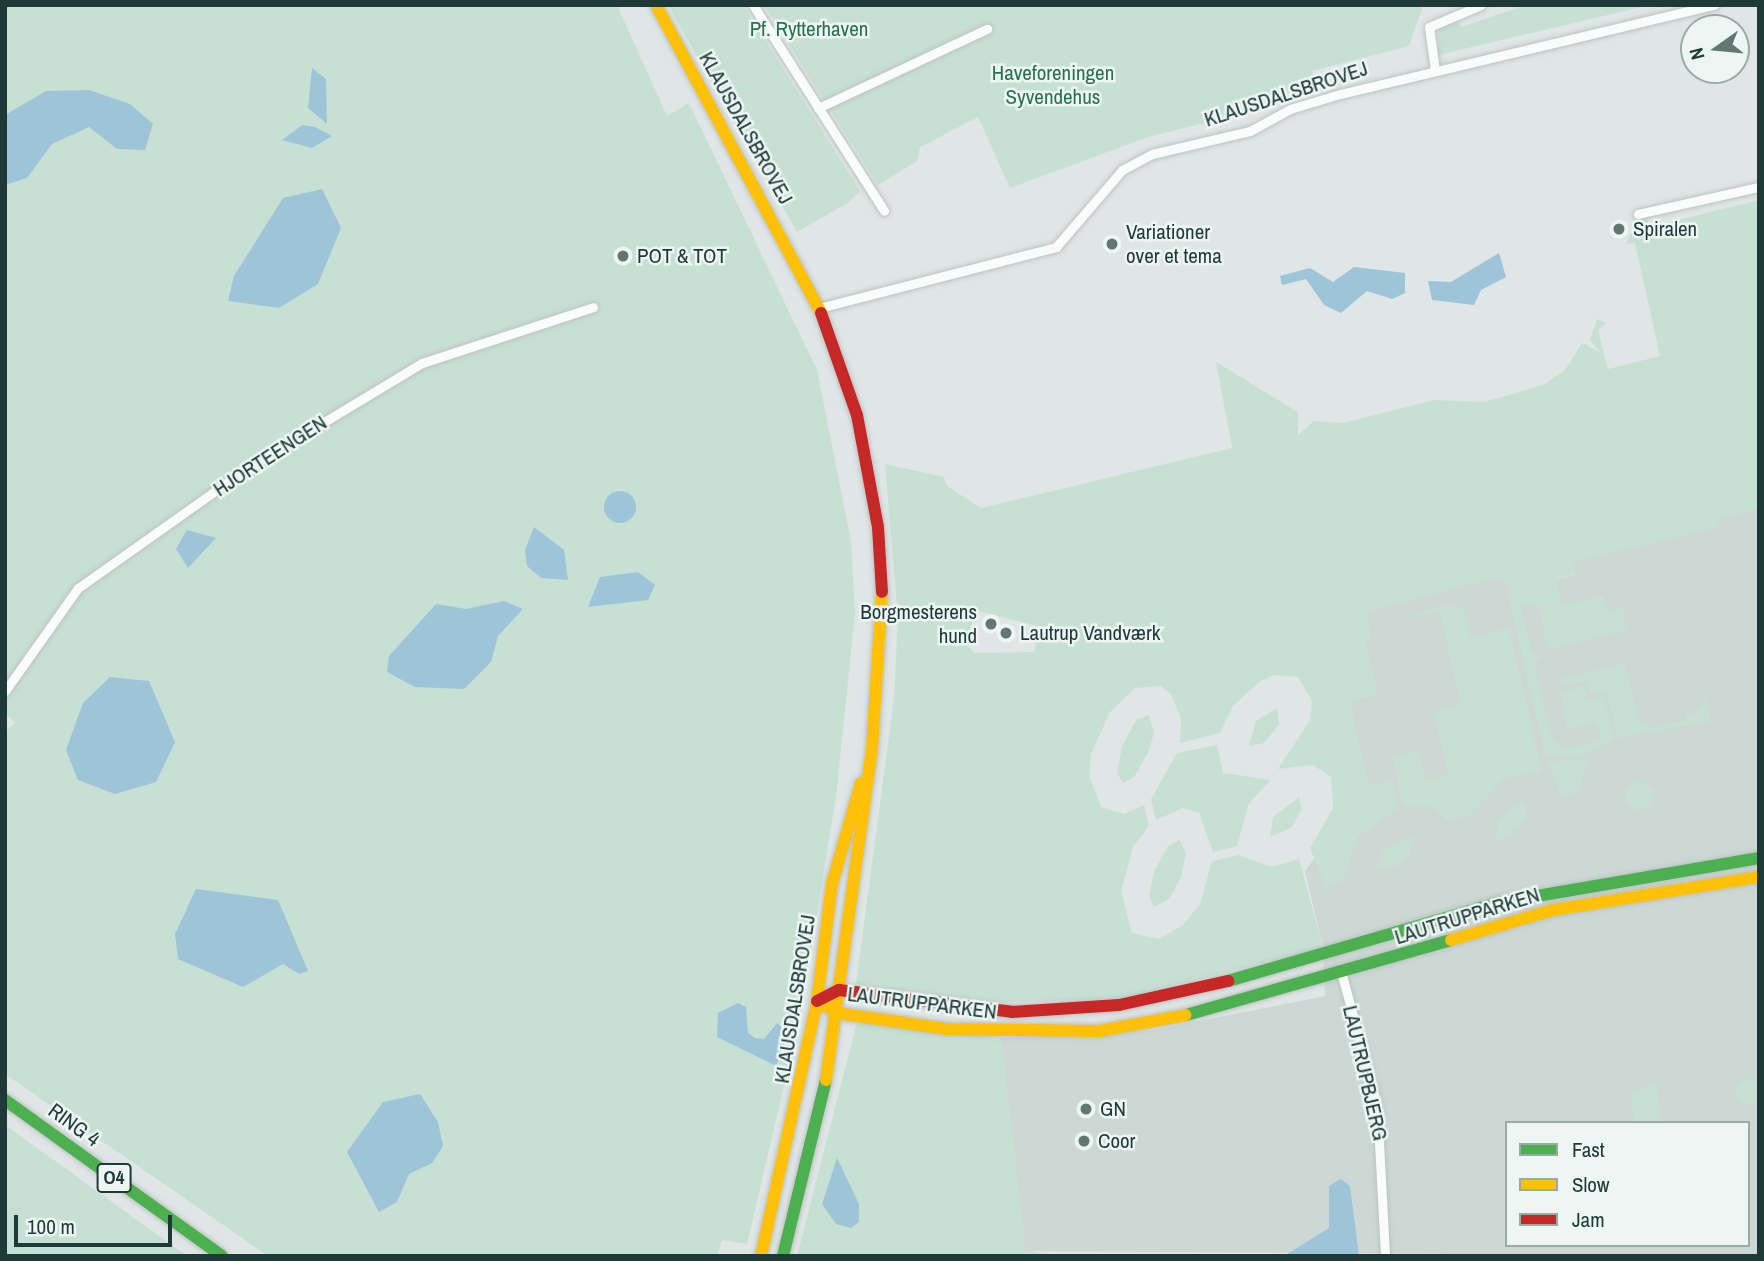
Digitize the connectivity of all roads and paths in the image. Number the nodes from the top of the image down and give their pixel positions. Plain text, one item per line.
1 (656, 5) edge
2 (753, 5) edge
3 (1481, 5) edge
4 (1715, 5) edge
5 (987, 29) dead end
6 (1435, 70) junction
7 (818, 108) junction
8 (1759, 187) edge
9 (884, 211) dead end
10 (1637, 214) dead end
11 (593, 307) dead end
12 (819, 308) junction
13 (5, 691) edge
14 (872, 750) junction
15 (1759, 858) edge
16 (1759, 877) edge
17 (1335, 950) junction
18 (1342, 975) junction
19 (839, 990) junction
20 (817, 1001) junction
21 (836, 1013) junction
22 (5, 1100) edge
23 (222, 1256) edge
24 (761, 1256) edge
25 (783, 1256) edge
26 (1385, 1256) edge

1 - 12 street, KLAUSDALSBROVEJ
2 - 7 street
3 - 6 street
4 - 6 street, KLAUSDALSBROVEJ
5 - 7 street
6 - 12 street, KLAUSDALSBROVEJ
7 - 9 street
8 - 10 street
11 - 13 street, HJORTEENGEN
12 - 14 street, KLAUSDALSBROVEJ
14 - 19 street, KLAUSDALSBROVEJ
14 - 20 street, KLAUSDALSBROVEJ
15 - 17 street, LAUTRUPPARKEN
16 - 18 street, LAUTRUPPARKEN
17 - 18 street
17 - 19 street, LAUTRUPPARKEN
18 - 21 street, LAUTRUPPARKEN
18 - 26 street, LAUTRUPBJERG
19 - 20 street, LAUTRUPPARKEN
19 - 21 street, KLAUSDALSBROVEJ
20 - 21 street, LAUTRUPPARKEN
20 - 24 street, KLAUSDALSBROVEJ
21 - 25 street, KLAUSDALSBROVEJ
22 - 23 street, RING 4 / O4

